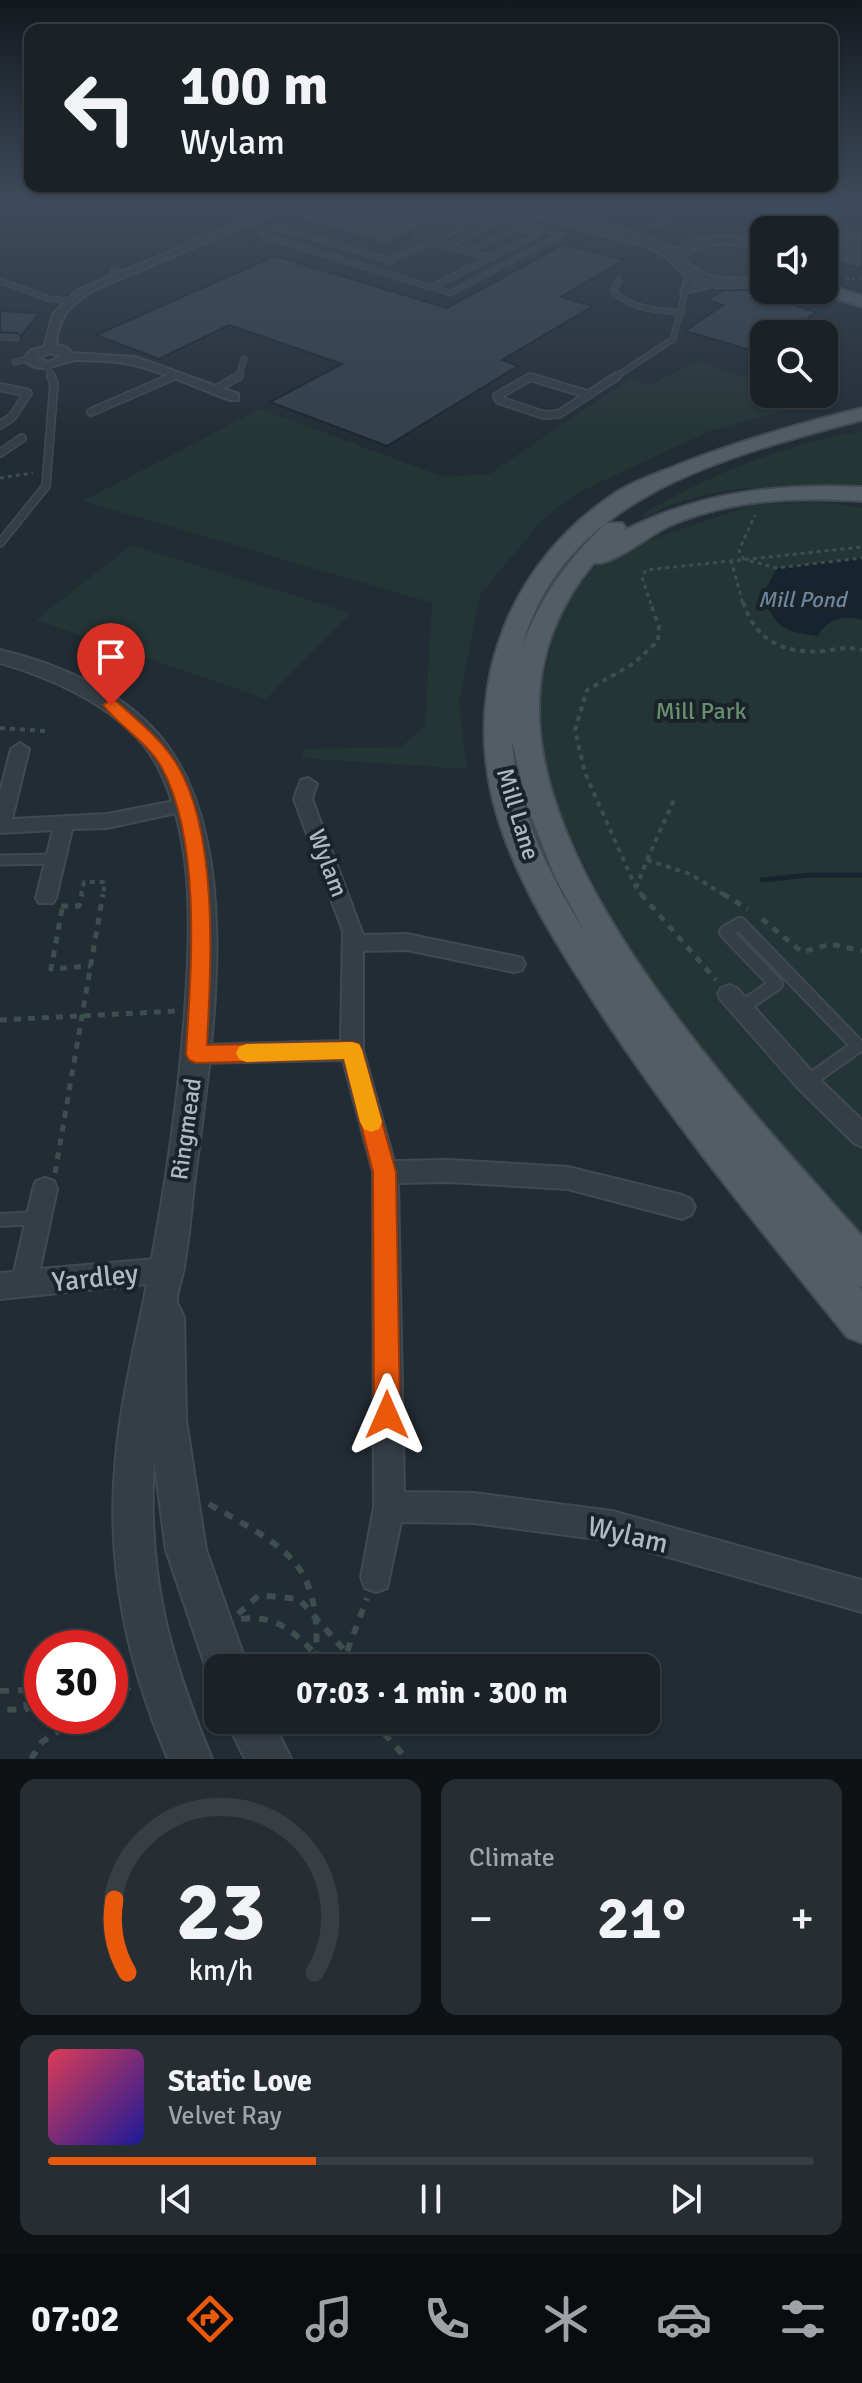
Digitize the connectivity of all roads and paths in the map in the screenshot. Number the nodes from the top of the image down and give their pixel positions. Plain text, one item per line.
1 (10, 284) joint
2 (97, 284) edge
3 (423, 284) edge
4 (438, 284) edge
5 (467, 284) edge
6 (617, 284) edge
7 (688, 284) edge
8 (714, 284) edge
9 (838, 284) edge
10 (432, 287) junction
11 (0, 288) edge
12 (685, 292) junction
13 (862, 292) edge
14 (838, 293) edge
15 (69, 301) junction
16 (862, 302) edge
17 (682, 312) junction
18 (0, 337) edge
19 (16, 338) dead end
20 (50, 349) junction
21 (69, 356) junction
22 (29, 359) junction
23 (244, 359) dead end
24 (15, 362) dead end
25 (47, 365) junction
26 (176, 375) junction
27 (0, 387) edge
28 (216, 389) junction
29 (587, 394) junction
30 (234, 397) dead end
31 (862, 399) edge
32 (91, 412) dead end
33 (862, 414) edge
34 (0, 425) edge
35 (862, 425) edge
36 (22, 438) dead end
37 (0, 453) edge
38 (642, 487) junction
39 (862, 494) edge
40 (755, 513) dead end
41 (0, 543) edge
42 (862, 547) edge
43 (862, 558) edge
44 (731, 560) junction
45 (744, 560) junction
46 (560, 587) junction
47 (862, 650) edge
48 (0, 656) edge
49 (0, 728) edge
50 (45, 731) dead end
51 (20, 749) dead end
52 (308, 784) dead end
53 (4, 793) edge
54 (674, 800) dead end
55 (185, 805) junction
56 (64, 824) junction
57 (0, 826) edge
58 (56, 859) junction
59 (0, 860) edge
60 (647, 860) dead end
61 (54, 902) junction
62 (352, 943) junction
63 (514, 964) dead end
64 (91, 966) junction
65 (735, 1001) junction
66 (199, 1010) junction
67 (83, 1016) junction
68 (0, 1020) edge
69 (352, 1050) junction
70 (196, 1054) junction
71 (807, 1082) junction
72 (862, 1136) edge
73 (385, 1172) junction
74 (45, 1189) joint
75 (682, 1207) dead end
76 (39, 1218) junction
77 (0, 1220) edge
78 (862, 1267) edge
79 (167, 1270) junction
80 (12, 1285) edge
81 (862, 1322) edge
82 (175, 1485) junction
83 (389, 1507) junction
84 (376, 1577) joint
85 (862, 1596) edge
86 (320, 1623) junction
87 (345, 1651) junction
88 (222, 1654) edge
89 (314, 1654) edge
90 (316, 1654) edge
91 (344, 1654) edge
92 (0, 1691) edge
93 (0, 1710) edge
94 (54, 1734) edge
95 (256, 1734) edge
96 (385, 1734) edge
97 (31, 1759) edge
98 (190, 1759) edge
99 (269, 1759) edge
100 (407, 1759) edge

1 - 11 lane
1 - 15 lane
2 - 15 street
3 - 10 lane
4 - 10 lane
5 - 10 lane
6 - 17 lane
7 - 12 street
8 - 12 street
9 - 13 main road
12 - 17 lane
14 - 16 main road
15 - 20 street
17 - 29 lane
18 - 19 lane
20 - 21 street
20 - 22 street
21 - 25 street
21 - 26 street
22 - 24 lane
22 - 25 street
23 - 28 lane
25 - 41 lane
26 - 28 street
26 - 32 lane
27 - 34 lane
28 - 30 street
29 - 29 lane
31 - 38 main road
33 - 38 main road, Mill Lane
35 - 46 main road, Mill Lane
36 - 37 lane
38 - 81 main road, Mill Lane
39 - 46 main road
40 - 45 path
42 - 45 path
43 - 45 path
44 - 45 path
44 - 47 path
44 - 65 path
46 - 78 main road, Mill Lane
48 - 55 street, Ringmead
49 - 50 path
51 - 53 street
52 - 62 street, Wylam
53 - 57 street
54 - 60 path
55 - 56 street
55 - 66 street, Ringmead
56 - 57 street
56 - 58 street
58 - 59 lane
58 - 61 street
61 - 64 path
61 - 64 path
62 - 63 street
62 - 69 street, Wylam
64 - 67 path
65 - 71 street
65 - 71 lane
66 - 67 path
66 - 70 street, Ringmead
67 - 68 path
67 - 74 path
69 - 70 street
69 - 73 street, Wylam
70 - 79 street, Ringmead
71 - 72 street
73 - 75 street
73 - 83 street, Wylam
74 - 76 street, Yardley
76 - 77 lane
76 - 80 street, Yardley
79 - 80 street, Yardley
79 - 82 street, Ringmead
79 - 98 street, Ringmead
82 - 86 path
82 - 88 street, Ringmead
83 - 84 street, Wylam
83 - 85 street, Wylam
84 - 87 path
86 - 87 path
86 - 89 path
86 - 90 path
87 - 91 path
92 - 93 path
94 - 97 path
95 - 99 street
96 - 100 path

